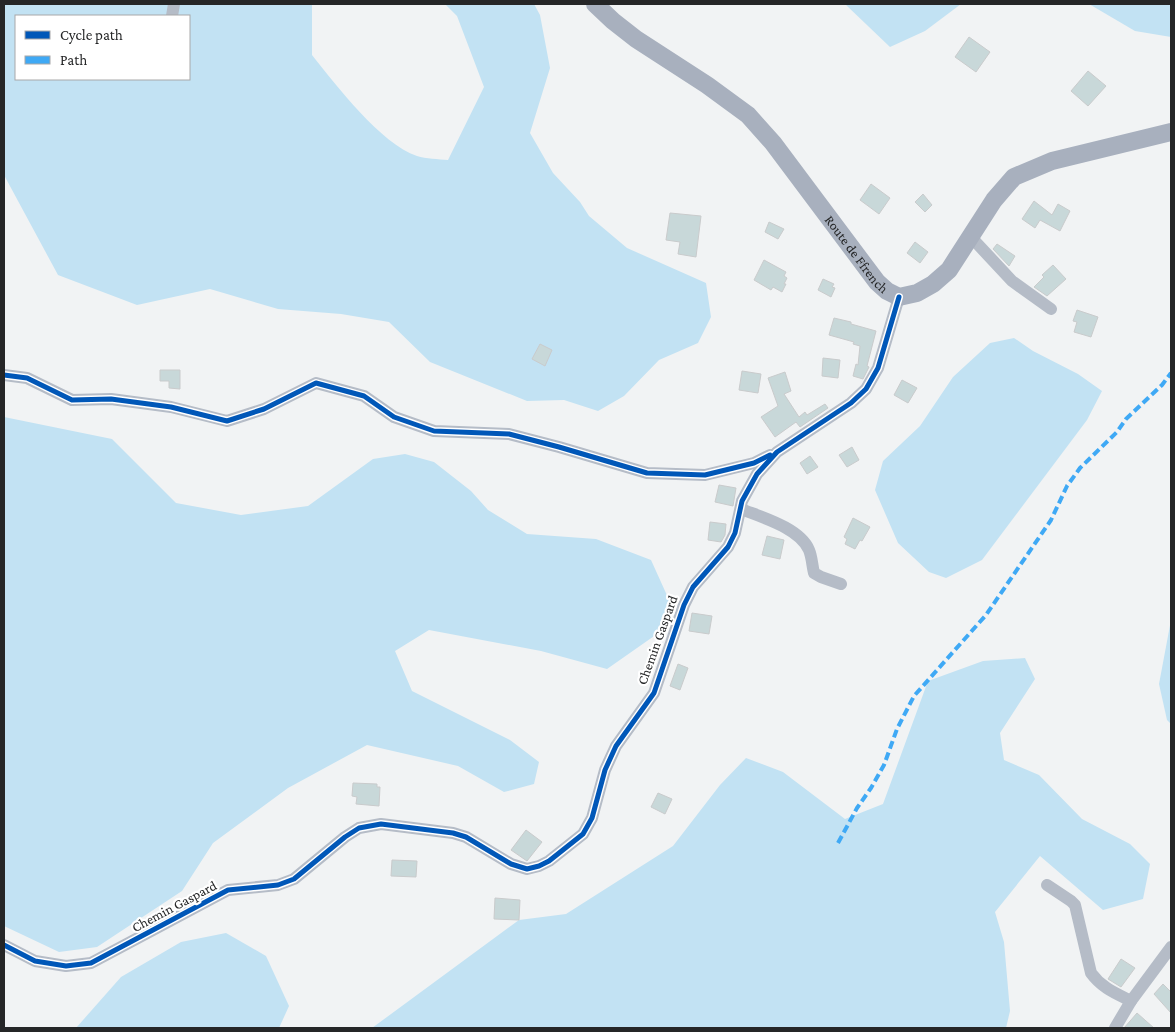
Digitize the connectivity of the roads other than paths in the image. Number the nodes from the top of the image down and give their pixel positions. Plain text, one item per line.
1 (595, 4) edge
2 (1171, 132) edge
3 (971, 237) junction
4 (900, 298) junction
5 (1051, 309) dead end
6 (4, 375) edge
7 (776, 452) junction
8 (741, 509) junction
9 (841, 584) dead end
10 (1047, 885) dead end
11 (4, 945) edge
12 (1171, 947) edge
13 (1131, 1000) junction
14 (1115, 1028) edge

1 - 4 main road, Route de Ffrench
2 - 3 main road, Route de Ffrench
3 - 4 main road, Route de Ffrench
3 - 5 street
4 - 7 street, Chemin Gaspard
6 - 7 street
7 - 8 street, Chemin Gaspard
8 - 9 street
8 - 11 street, Chemin Gaspard
10 - 13 street
12 - 13 street
13 - 14 street

